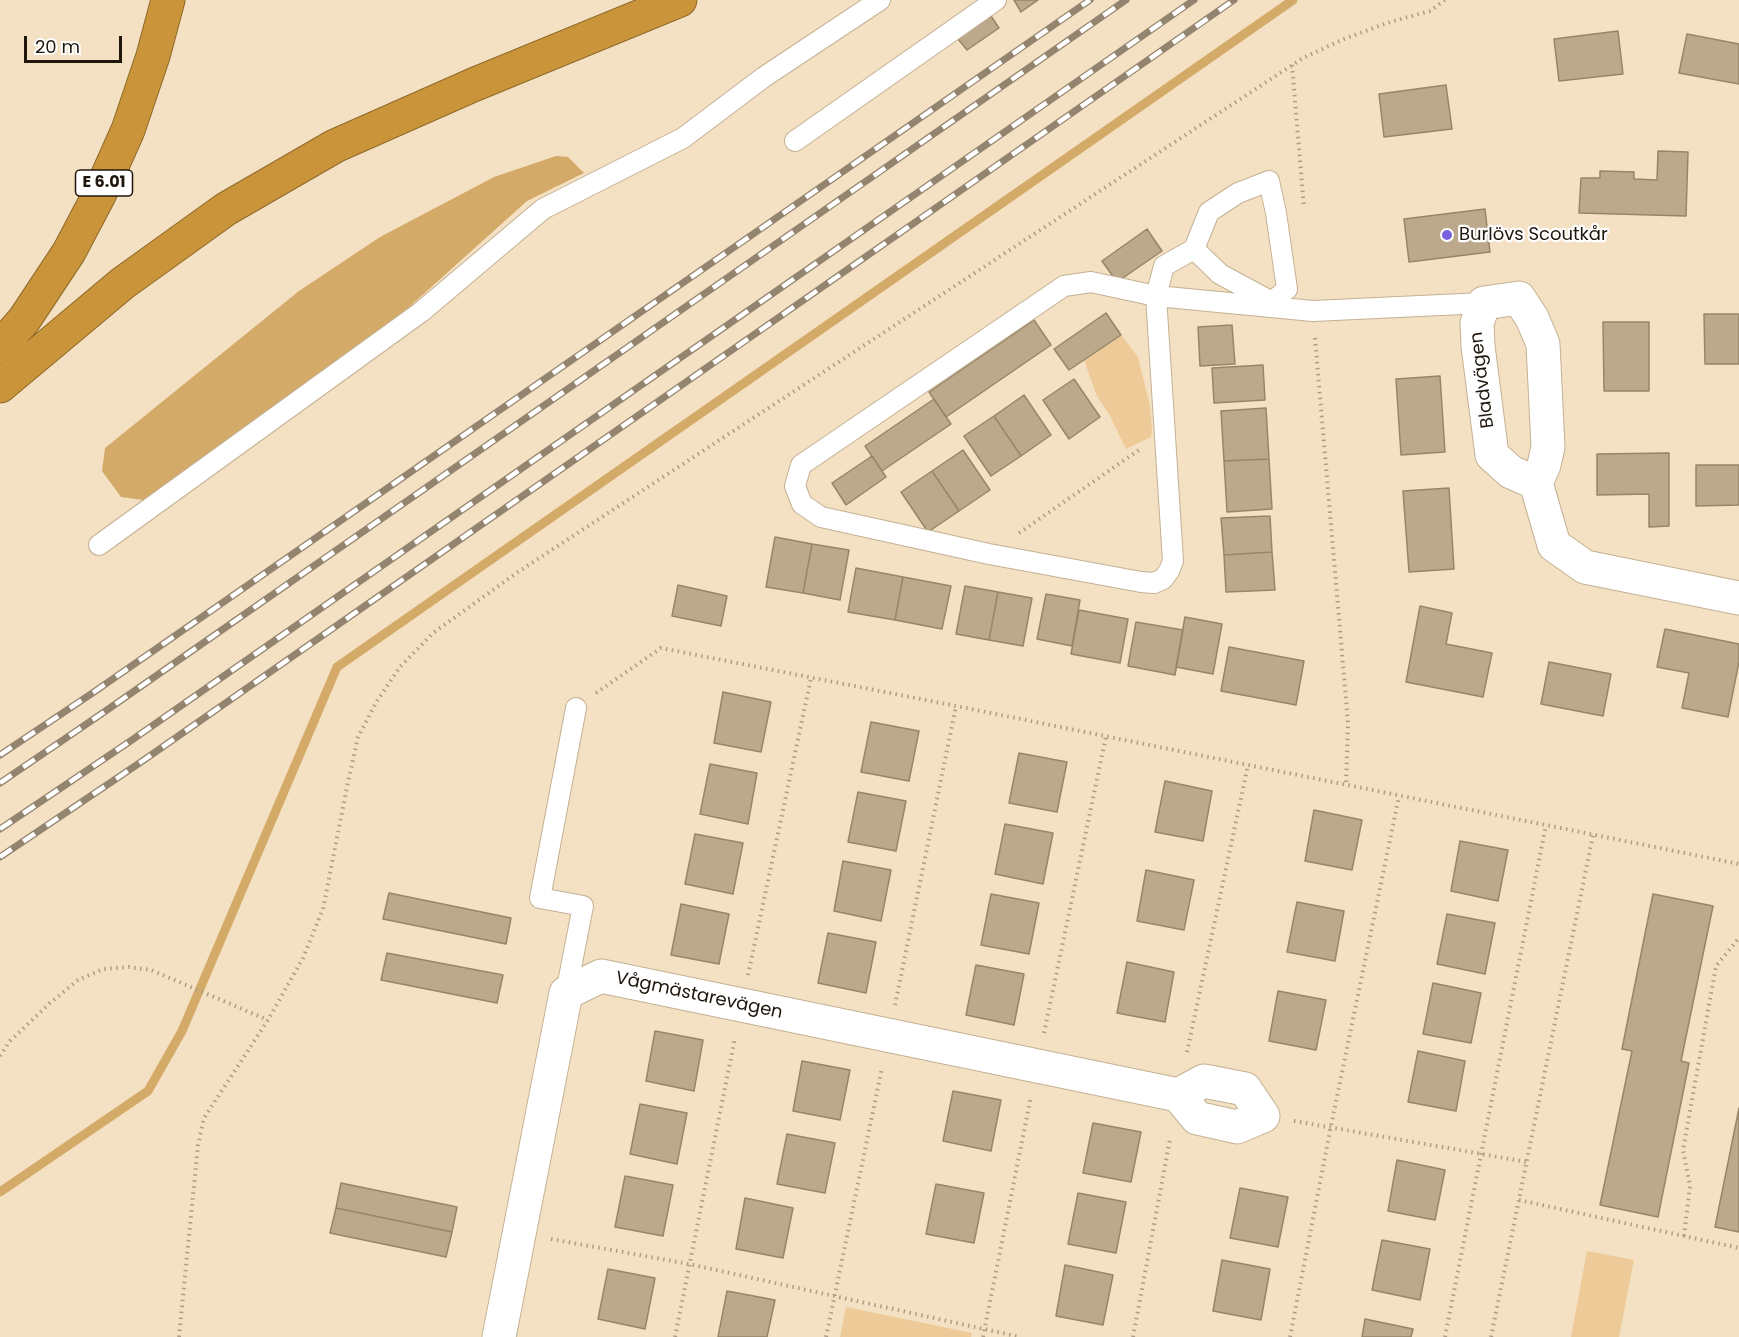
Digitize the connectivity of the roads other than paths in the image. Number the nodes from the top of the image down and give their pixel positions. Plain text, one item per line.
1 (168, 0) edge
2 (680, 0) edge
3 (880, 0) edge
4 (996, 0) edge
5 (795, 141) dead end
6 (1194, 249) junction
7 (1156, 296) junction
8 (1484, 303) junction
9 (0, 347) edge
10 (0, 386) edge
11 (1536, 483) junction
12 (99, 545) dead end
13 (1739, 598) edge
14 (576, 708) road end
15 (566, 993) junction
16 (1263, 1116) road end
17 (499, 1337) edge

1 - 9 highway, E 6.01
2 - 10 highway
3 - 12 lane
4 - 5 lane
6 - 6 lane
6 - 7 lane
7 - 7 lane
7 - 8 lane
8 - 11 street, Bladvägen
8 - 11 street
11 - 13 street
14 - 15 lane
15 - 16 street, Vågmästarevägen
15 - 17 street

